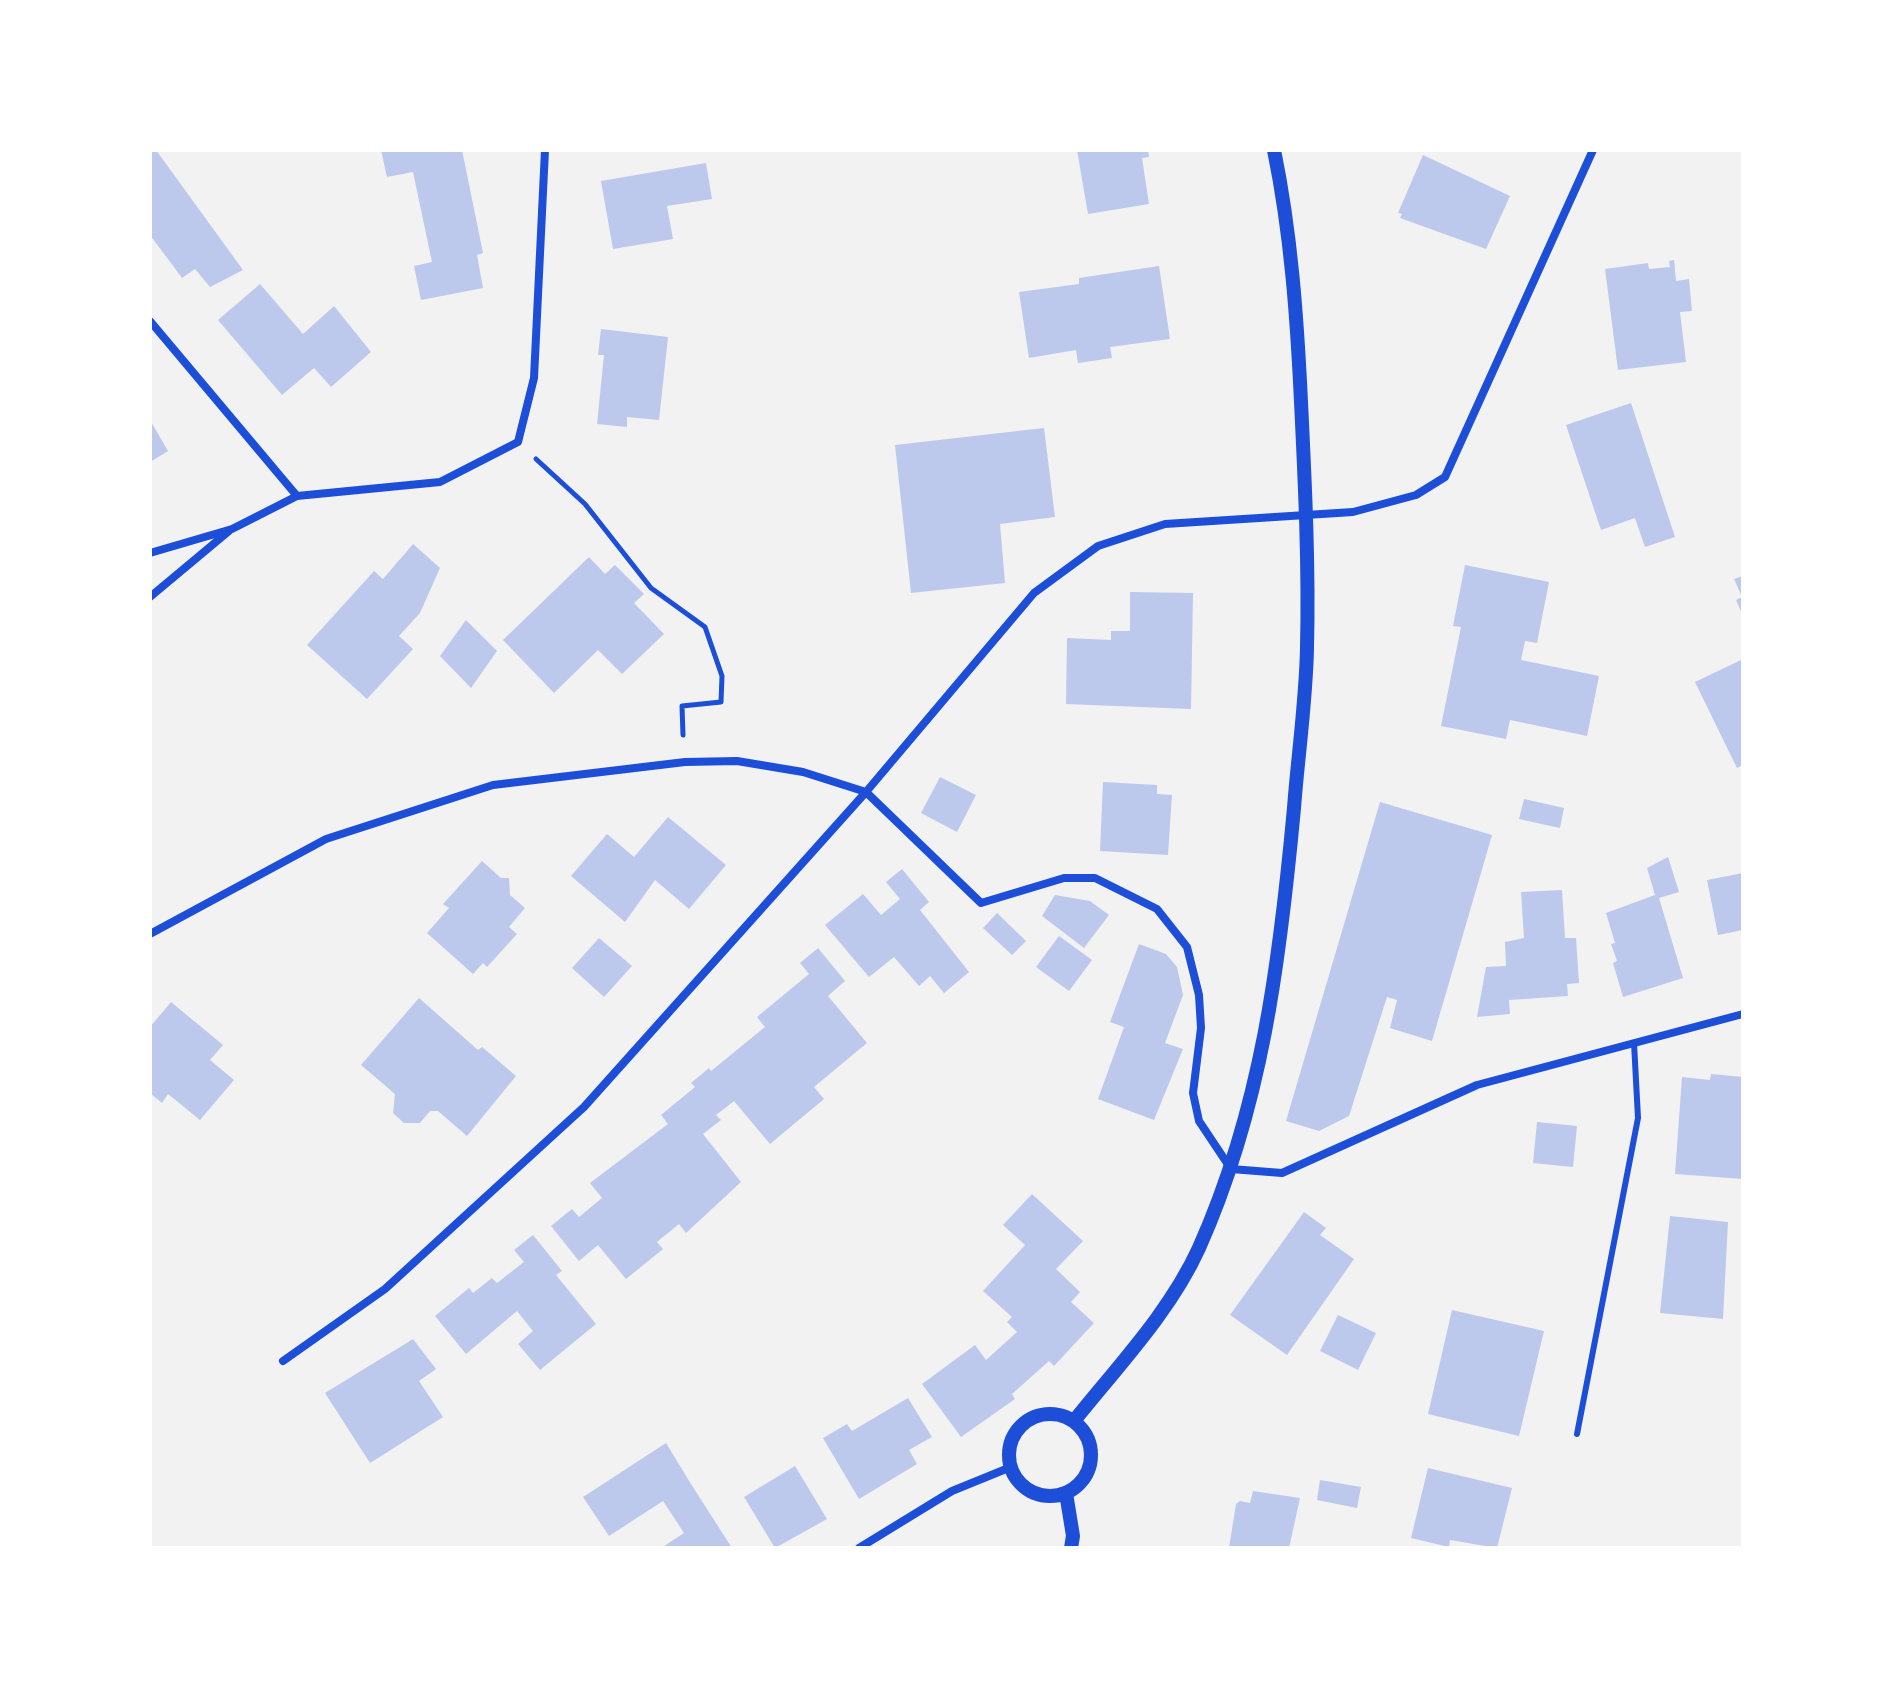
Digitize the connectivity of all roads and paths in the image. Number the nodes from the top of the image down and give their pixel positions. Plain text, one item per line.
1 (545, 150) edge
2 (1274, 150) edge
3 (1593, 150) edge
4 (150, 321) edge
5 (518, 442) junction
6 (297, 496) junction
7 (1307, 514) junction
8 (232, 529) junction
9 (150, 553) edge
10 (150, 597) edge
11 (685, 762) junction
12 (866, 792) junction
13 (150, 934) edge
14 (1743, 1014) edge
15 (1634, 1043) junction
16 (1231, 1169) junction
17 (283, 1361) dead end
18 (1074, 1421) junction
19 (1577, 1434) dead end
20 (1011, 1467) junction
21 (1066, 1493) junction
22 (859, 1548) edge
23 (1071, 1548) edge

1 - 5 street
2 - 7 street
3 - 7 street
4 - 6 street
5 - 6 street
5 - 11 path
6 - 8 street
7 - 12 street
7 - 16 street
8 - 9 street
8 - 10 street
11 - 12 street
11 - 13 street
12 - 16 street
12 - 17 street
14 - 15 street
15 - 16 street
15 - 19 lane
16 - 18 street
18 - 20 street
18 - 21 street
20 - 21 street
20 - 22 street
21 - 23 street

